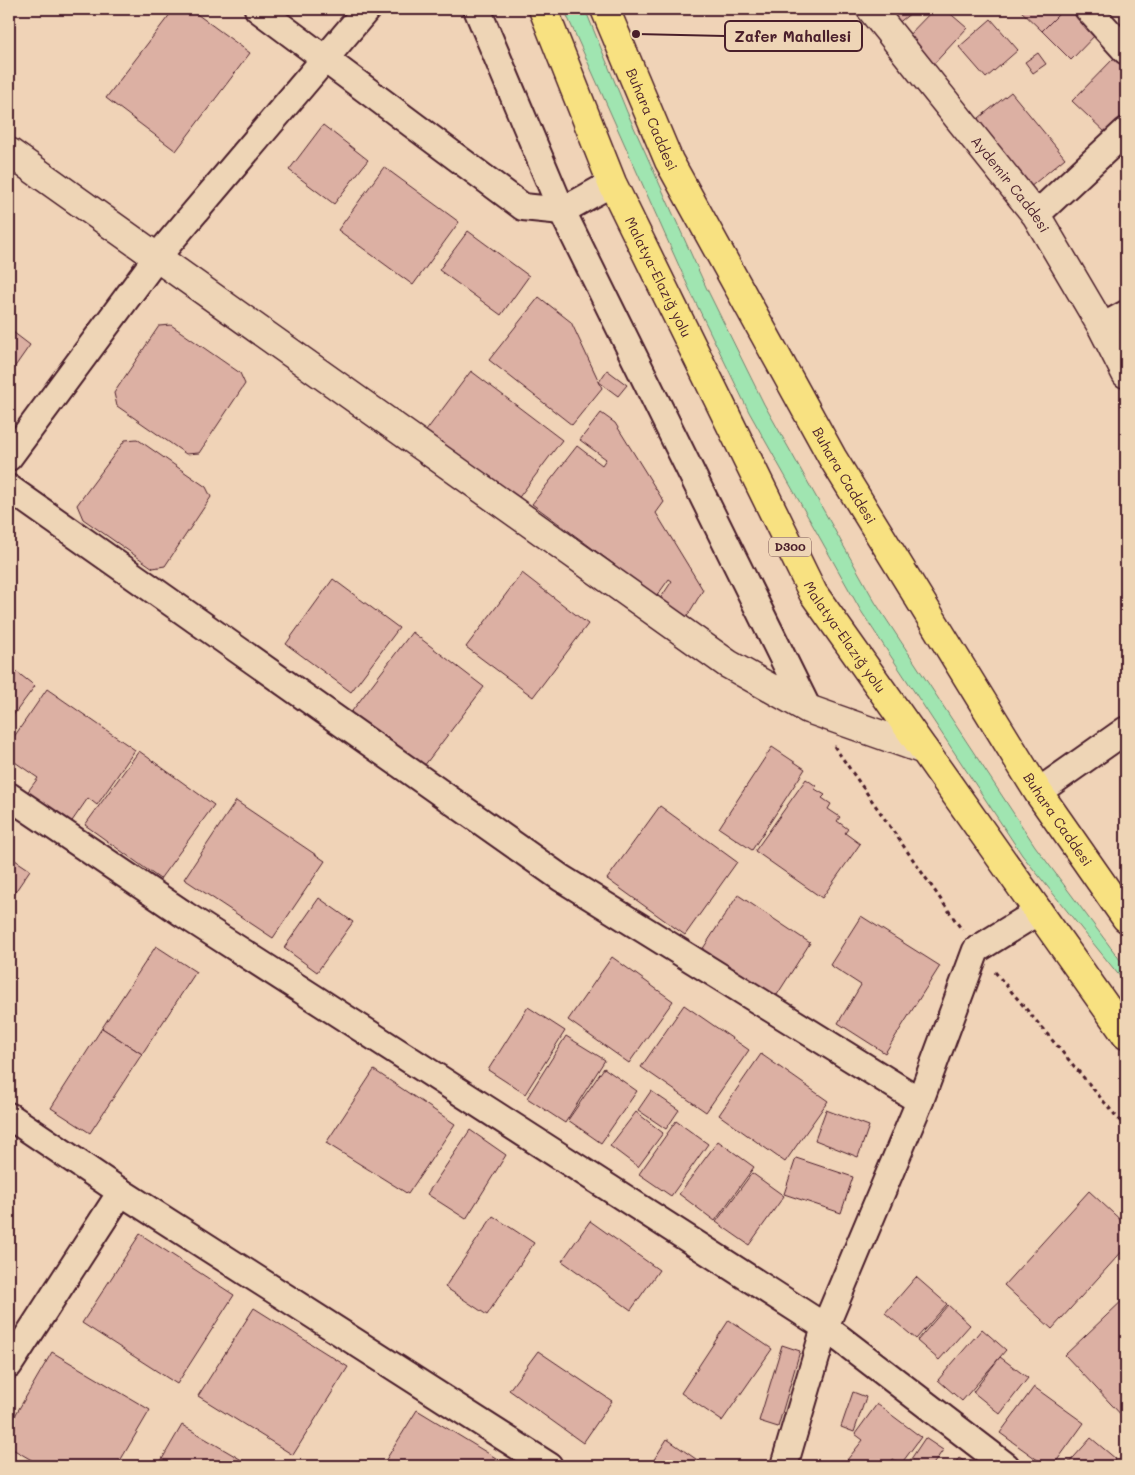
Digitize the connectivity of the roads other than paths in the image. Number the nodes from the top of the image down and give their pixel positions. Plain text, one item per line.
1 (258, 9) edge
2 (367, 9) edge
3 (477, 9) edge
4 (543, 9) edge
5 (605, 9) edge
6 (871, 9) edge
7 (1088, 9) edge
8 (1126, 50) edge
9 (323, 58) junction
10 (1126, 131) edge
11 (9, 152) edge
12 (612, 183) junction
13 (562, 211) junction
14 (1036, 215) junction
15 (157, 257) junction
16 (1126, 314) edge
17 (1102, 327) junction
18 (1126, 374) edge
19 (9, 457) edge
20 (9, 488) edge
21 (808, 709) junction
22 (1126, 730) edge
23 (924, 750) junction
24 (1038, 792) junction
25 (9, 796) edge
26 (1039, 911) junction
27 (1126, 918) edge
28 (1126, 1034) edge
29 (920, 1101) junction
30 (9, 1116) edge
31 (121, 1192) junction
32 (825, 1327) junction
33 (9, 1365) edge
34 (549, 1466) edge
35 (784, 1466) edge
36 (1006, 1466) edge

1 - 9 street
2 - 9 street
3 - 13 street
4 - 12 highway, Malatya-Elazığ yolu / D300
5 - 24 highway, Buhara Caddesi
6 - 14 street, Aydemir Caddesi
7 - 8 street
9 - 13 street
9 - 15 street
10 - 14 street
11 - 15 street
12 - 13 street
12 - 23 highway, Malatya-Elazığ yolu / D300
13 - 21 street
14 - 17 street, Aydemir Caddesi
15 - 19 street
15 - 21 street
16 - 17 street
17 - 18 street, Aydemir Caddesi
20 - 29 street
21 - 23 street
22 - 24 street
23 - 26 highway, Malatya-Elazığ yolu / D300
24 - 27 highway, Buhara Caddesi
25 - 32 street
26 - 28 highway, Malatya-Elazığ yolu / D300
26 - 29 street
29 - 32 street
30 - 31 street
31 - 33 street
31 - 34 street
32 - 35 street
32 - 36 street

